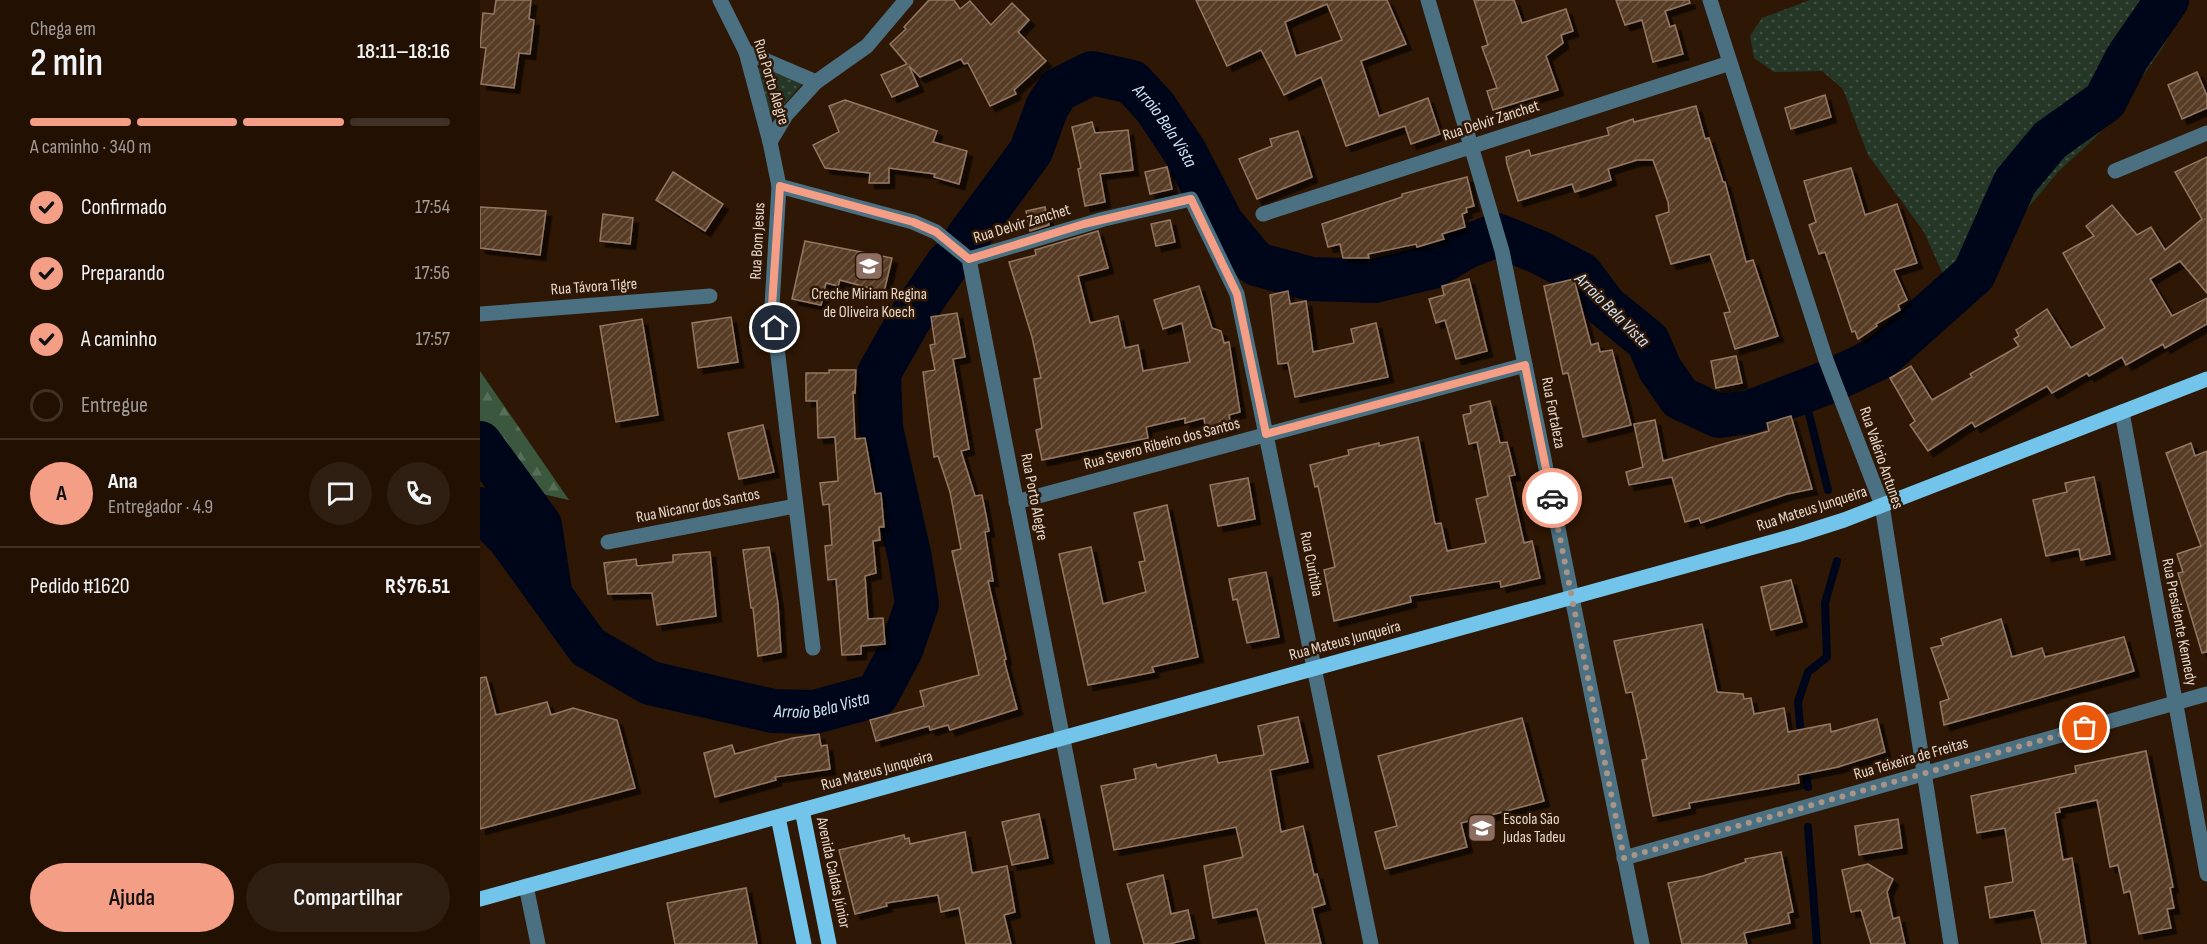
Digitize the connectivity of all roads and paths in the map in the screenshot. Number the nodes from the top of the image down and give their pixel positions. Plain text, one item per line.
1 (720, 0) edge
2 (906, 0) edge
3 (1428, 0) edge
4 (1710, 0) edge
5 (746, 52) junction
6 (1730, 63) junction
7 (816, 81) junction
8 (2207, 133) edge
9 (770, 142) junction
10 (1472, 147) junction
11 (2115, 171) dead end
12 (780, 186) junction
13 (1191, 199) joint
14 (1263, 214) dead end
15 (969, 259) junction
16 (710, 296) dead end
17 (480, 314) edge
18 (1525, 365) junction
19 (2207, 379) edge
20 (2122, 412) junction
21 (1266, 434) junction
22 (1016, 502) junction
23 (1882, 505) junction
24 (795, 506) junction
25 (608, 542) dead end
26 (1572, 597) junction
27 (813, 648) dead end
28 (1313, 669) junction
29 (2207, 694) edge
30 (2176, 703) junction
31 (1063, 738) junction
32 (1924, 774) junction
33 (802, 810) junction
34 (778, 817) junction
35 (1624, 858) junction
36 (2207, 874) edge
37 (526, 886) junction
38 (480, 899) edge
39 (538, 944) edge
40 (804, 944) edge
41 (829, 944) edge
42 (1103, 944) edge
43 (1371, 944) edge
44 (1642, 944) edge
45 (1951, 944) edge

1 - 5 street, Rua Porto Alegre
2 - 7 street
3 - 10 street, Rua Fortaleza
4 - 6 street, Rua Valério Antunes
5 - 7 street
5 - 9 street, Rua Porto Alegre
6 - 10 street, Rua Delvir Zanchet
6 - 23 street, Rua Valério Antunes
7 - 9 street
8 - 11 street
9 - 12 street, Rua Bom Jesus
10 - 14 street, Rua Delvir Zanchet
10 - 18 street, Rua Fortaleza
12 - 15 street
12 - 24 street, Rua Bom Jesus
13 - 15 street, Rua Delvir Zanchet
13 - 21 street, Rua Curitiba
15 - 22 street, Rua Porto Alegre
16 - 17 street, Rua Távora Tigre
18 - 21 street, Rua Severo Ribeiro dos Santos
18 - 26 street, Rua Fortaleza
19 - 20 main road, Rua Mateus Junqueira
20 - 23 main road, Rua Mateus Junqueira
20 - 30 street, Rua Presidente Kennedy
21 - 22 street, Rua Severo Ribeiro dos Santos
21 - 28 street, Rua Curitiba
22 - 31 street, Rua Porto Alegre
23 - 26 main road, Rua Mateus Junqueira
23 - 32 street, Rua Valério Antunes
24 - 25 street, Rua Nicanor dos Santos
24 - 27 street, Rua Bom Jesus
26 - 28 main road, Rua Mateus Junqueira
26 - 35 street, Rua Fortaleza
28 - 31 main road, Rua Mateus Junqueira
28 - 43 street, Rua Curitiba
29 - 30 street, Rua Teixeira de Freitas
30 - 32 street, Rua Teixeira de Freitas
30 - 36 street, Rua Presidente Kennedy
31 - 33 main road, Rua Mateus Junqueira
31 - 42 street, Rua Porto Alegre
32 - 35 street, Rua Teixeira de Freitas
32 - 45 street, Rua Valério Antunes
33 - 34 main road, Rua Mateus Junqueira
33 - 41 main road, Avenida Caldas Júnior
34 - 37 main road, Rua Mateus Junqueira
34 - 40 main road
35 - 44 street, Rua Fortaleza
37 - 38 main road, Rua Mateus Junqueira
37 - 39 street

